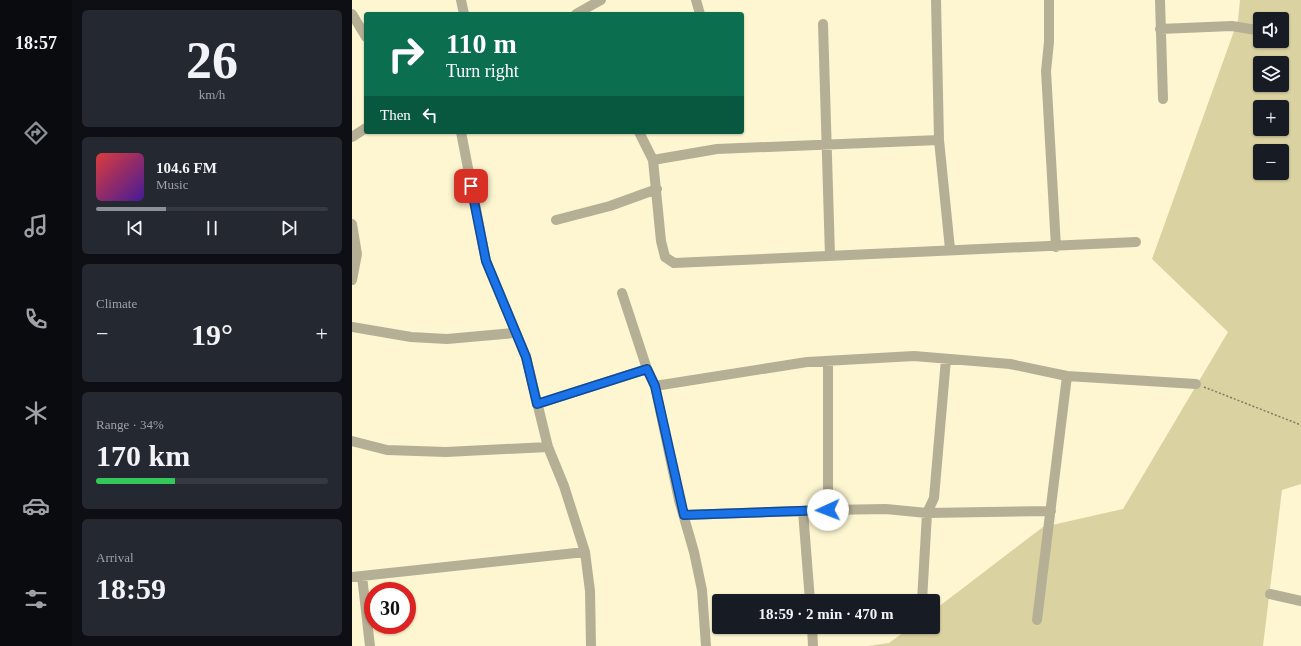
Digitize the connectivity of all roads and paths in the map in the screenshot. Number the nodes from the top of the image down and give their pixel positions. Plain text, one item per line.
1 (461, 0) edge
2 (601, 0) edge
3 (696, 0) edge
4 (936, 0) edge
5 (1049, 0) edge
6 (1160, 0) edge
7 (464, 12) edge
8 (580, 12) edge
9 (699, 12) edge
10 (352, 14) edge
11 (823, 24) dead end
12 (1160, 29) junction
13 (1253, 30) edge
14 (364, 34) edge
15 (1163, 99) dead end
16 (364, 129) edge
17 (461, 134) edge
18 (640, 134) edge
19 (352, 137) edge
20 (939, 140) junction
21 (828, 143) junction
22 (653, 160) junction
23 (657, 189) junction
24 (556, 220) dead end
25 (352, 224) edge
26 (1136, 242) dead end
27 (1056, 247) junction
28 (950, 250) junction
29 (830, 256) junction
30 (352, 280) edge
31 (622, 293) dead end
32 (352, 327) edge
33 (514, 333) junction
34 (946, 359) junction
35 (828, 361) junction
36 (647, 369) junction
37 (1067, 376) junction
38 (1196, 384) joint
39 (655, 386) junction
40 (537, 404) junction
41 (1301, 425) edge
42 (352, 441) edge
43 (548, 447) junction
44 (828, 510) junction
45 (803, 511) junction
46 (1050, 511) junction
47 (927, 513) junction
48 (684, 515) junction
49 (585, 552) junction
50 (357, 576) edge
51 (809, 594) edge
52 (922, 594) edge
53 (1270, 594) dead end
54 (1301, 601) edge
55 (1037, 620) dead end
56 (812, 634) edge
57 (370, 646) edge
58 (591, 646) edge
59 (706, 646) edge
60 (813, 646) edge

1 - 7 street
2 - 8 street
3 - 9 street
4 - 20 street
5 - 27 street
6 - 12 street
10 - 14 street
11 - 21 street
12 - 13 street
12 - 15 street
16 - 19 street
17 - 33 street
18 - 22 street
20 - 21 street
20 - 28 street
21 - 22 street
21 - 29 street
22 - 23 street
23 - 24 street
23 - 29 street
25 - 30 street
26 - 27 street
27 - 28 street
28 - 29 street
31 - 36 street
32 - 33 street
33 - 40 street
34 - 35 street
34 - 37 street
34 - 47 street
35 - 39 street
35 - 44 street
36 - 39 street
36 - 40 street
37 - 38 street
37 - 46 street
38 - 41 path
39 - 48 street
40 - 43 street
42 - 43 street
43 - 49 street
44 - 45 street
44 - 47 street
45 - 48 street
45 - 51 street
46 - 47 street
46 - 55 street
47 - 52 street
48 - 59 street
49 - 50 street
49 - 58 street
50 - 57 street
53 - 54 street
56 - 60 street

